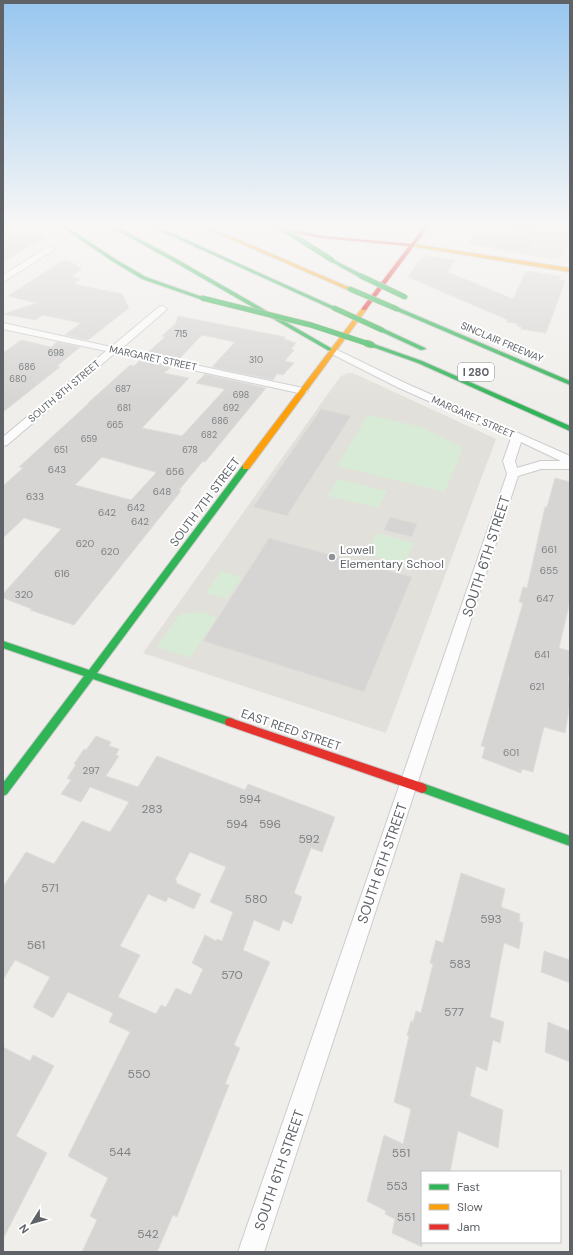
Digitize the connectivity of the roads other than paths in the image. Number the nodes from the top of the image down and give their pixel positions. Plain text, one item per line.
1 (162, 286) edge
2 (221, 286) edge
3 (284, 286) edge
4 (342, 286) edge
5 (381, 286) edge
6 (381, 286) edge
7 (409, 299) dead end
8 (162, 309) dead end
9 (3, 326) edge
10 (506, 345) dead end
11 (113, 350) junction
12 (333, 350) junction
13 (433, 353) dead end
14 (523, 363) junction
15 (570, 383) edge
16 (303, 391) junction
17 (570, 429) edge
18 (517, 436) junction
19 (3, 443) edge
20 (570, 460) edge
21 (570, 465) edge
22 (513, 474) junction
23 (3, 644) edge
24 (90, 674) junction
25 (408, 784) junction
26 (3, 791) edge
27 (570, 841) edge
28 (251, 1252) edge

1 - 17 main road, bridge
2 - 12 main road
3 - 13 main road, bridge
4 - 14 main road, SINCLAIR FREEWAY / I 280, bridge
5 - 12 main road, SOUTH 7TH STREET
6 - 7 main road, bridge
8 - 11 street, SOUTH 8TH STREET
9 - 11 street, MARGARET STREET
10 - 14 main road
11 - 16 street, MARGARET STREET
11 - 19 street, SOUTH 8TH STREET
12 - 16 main road, SOUTH 7TH STREET
12 - 18 street, MARGARET STREET
14 - 15 main road, SINCLAIR FREEWAY / I 280
16 - 24 main road, SOUTH 7TH STREET
18 - 20 street, MARGARET STREET
18 - 22 street, SOUTH 6TH STREET
21 - 22 street
22 - 25 street, SOUTH 6TH STREET
23 - 24 main road, EAST REED STREET
24 - 25 main road, EAST REED STREET
24 - 26 main road, SOUTH 7TH STREET
25 - 27 main road, EAST REED STREET
25 - 28 street, SOUTH 6TH STREET

